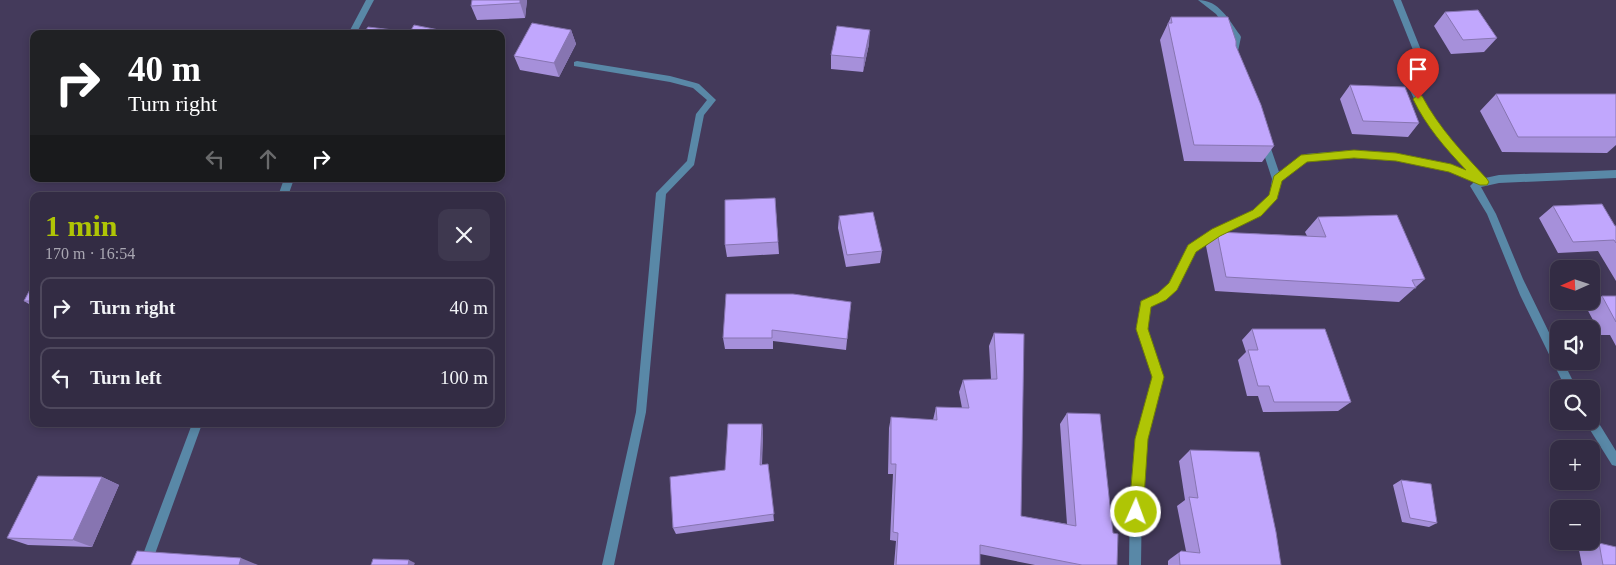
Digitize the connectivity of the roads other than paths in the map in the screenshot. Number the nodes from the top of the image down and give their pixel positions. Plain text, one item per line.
1 (370, 0) edge
2 (1202, 0) edge
3 (1397, 0) edge
4 (354, 30) edge
5 (1232, 62) edge
6 (577, 64) dead end
7 (1261, 129) edge
8 (1616, 174) edge
9 (1277, 179) junction
10 (1483, 182) junction
11 (1567, 380) edge
12 (197, 427) edge
13 (1597, 430) edge
14 (1616, 461) edge
15 (144, 565) edge
16 (608, 565) edge
17 (1135, 565) edge

1 - 4 street
2 - 5 street
3 - 10 street
6 - 16 street
7 - 9 street
8 - 10 street
9 - 10 street
9 - 17 street
10 - 11 street
12 - 15 street
13 - 14 street

